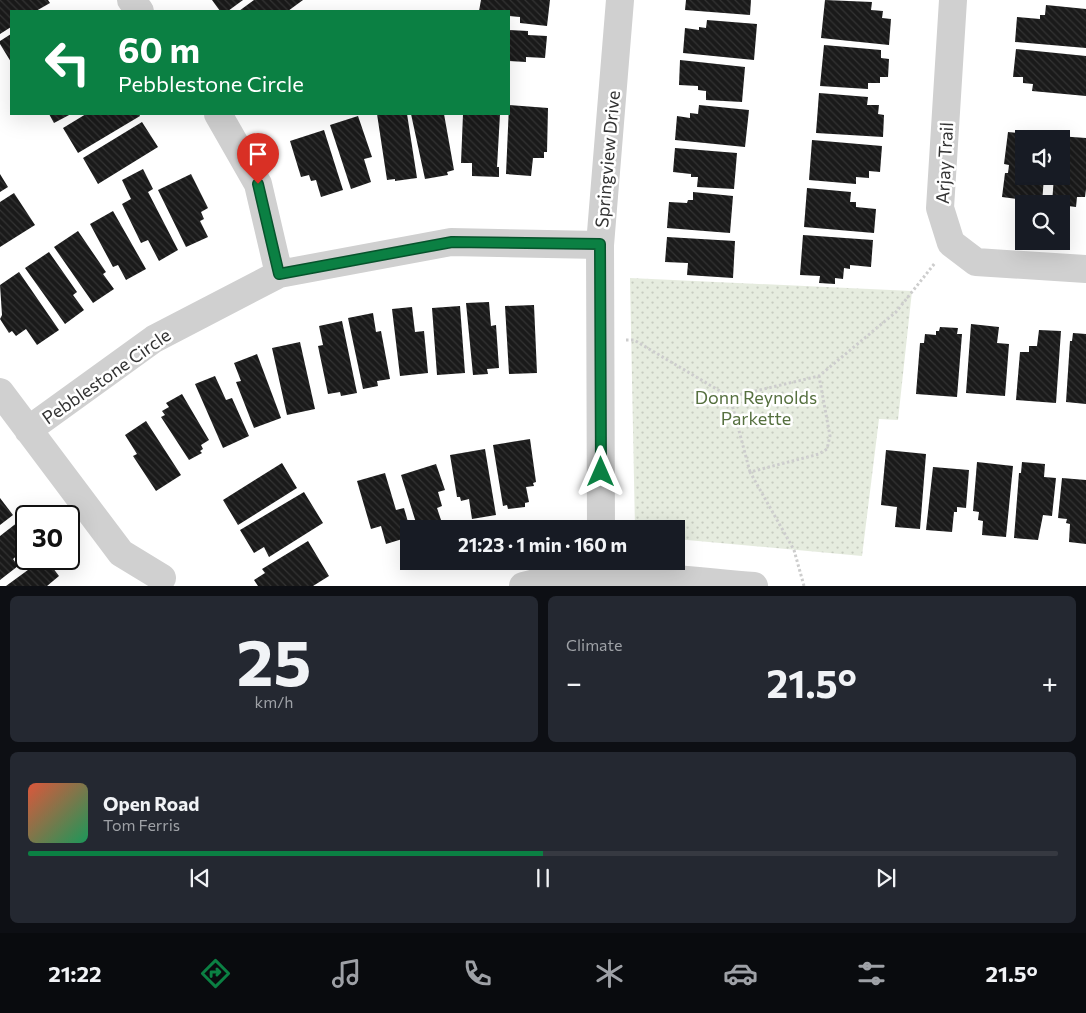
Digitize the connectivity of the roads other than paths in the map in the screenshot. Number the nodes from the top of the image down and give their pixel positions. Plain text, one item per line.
1 (131, 0) edge
2 (620, 0) edge
3 (953, 0) edge
4 (139, 10) edge
5 (219, 115) edge
6 (600, 244) junction
7 (1086, 269) edge
8 (279, 274) junction
9 (0, 392) edge
10 (28, 430) junction
11 (601, 520) edge
12 (591, 570) edge
13 (618, 570) edge
14 (162, 578) dead end
15 (523, 586) edge
16 (754, 586) edge

1 - 4 street
2 - 6 street, Springview Drive
3 - 7 street, Arjay Trail
5 - 8 street
6 - 8 street, Pebblestone Circle
6 - 11 street, Springview Drive
8 - 10 street, Pebblestone Circle
9 - 10 street, Pebblestone Circle
10 - 14 street
12 - 15 street
13 - 16 street

